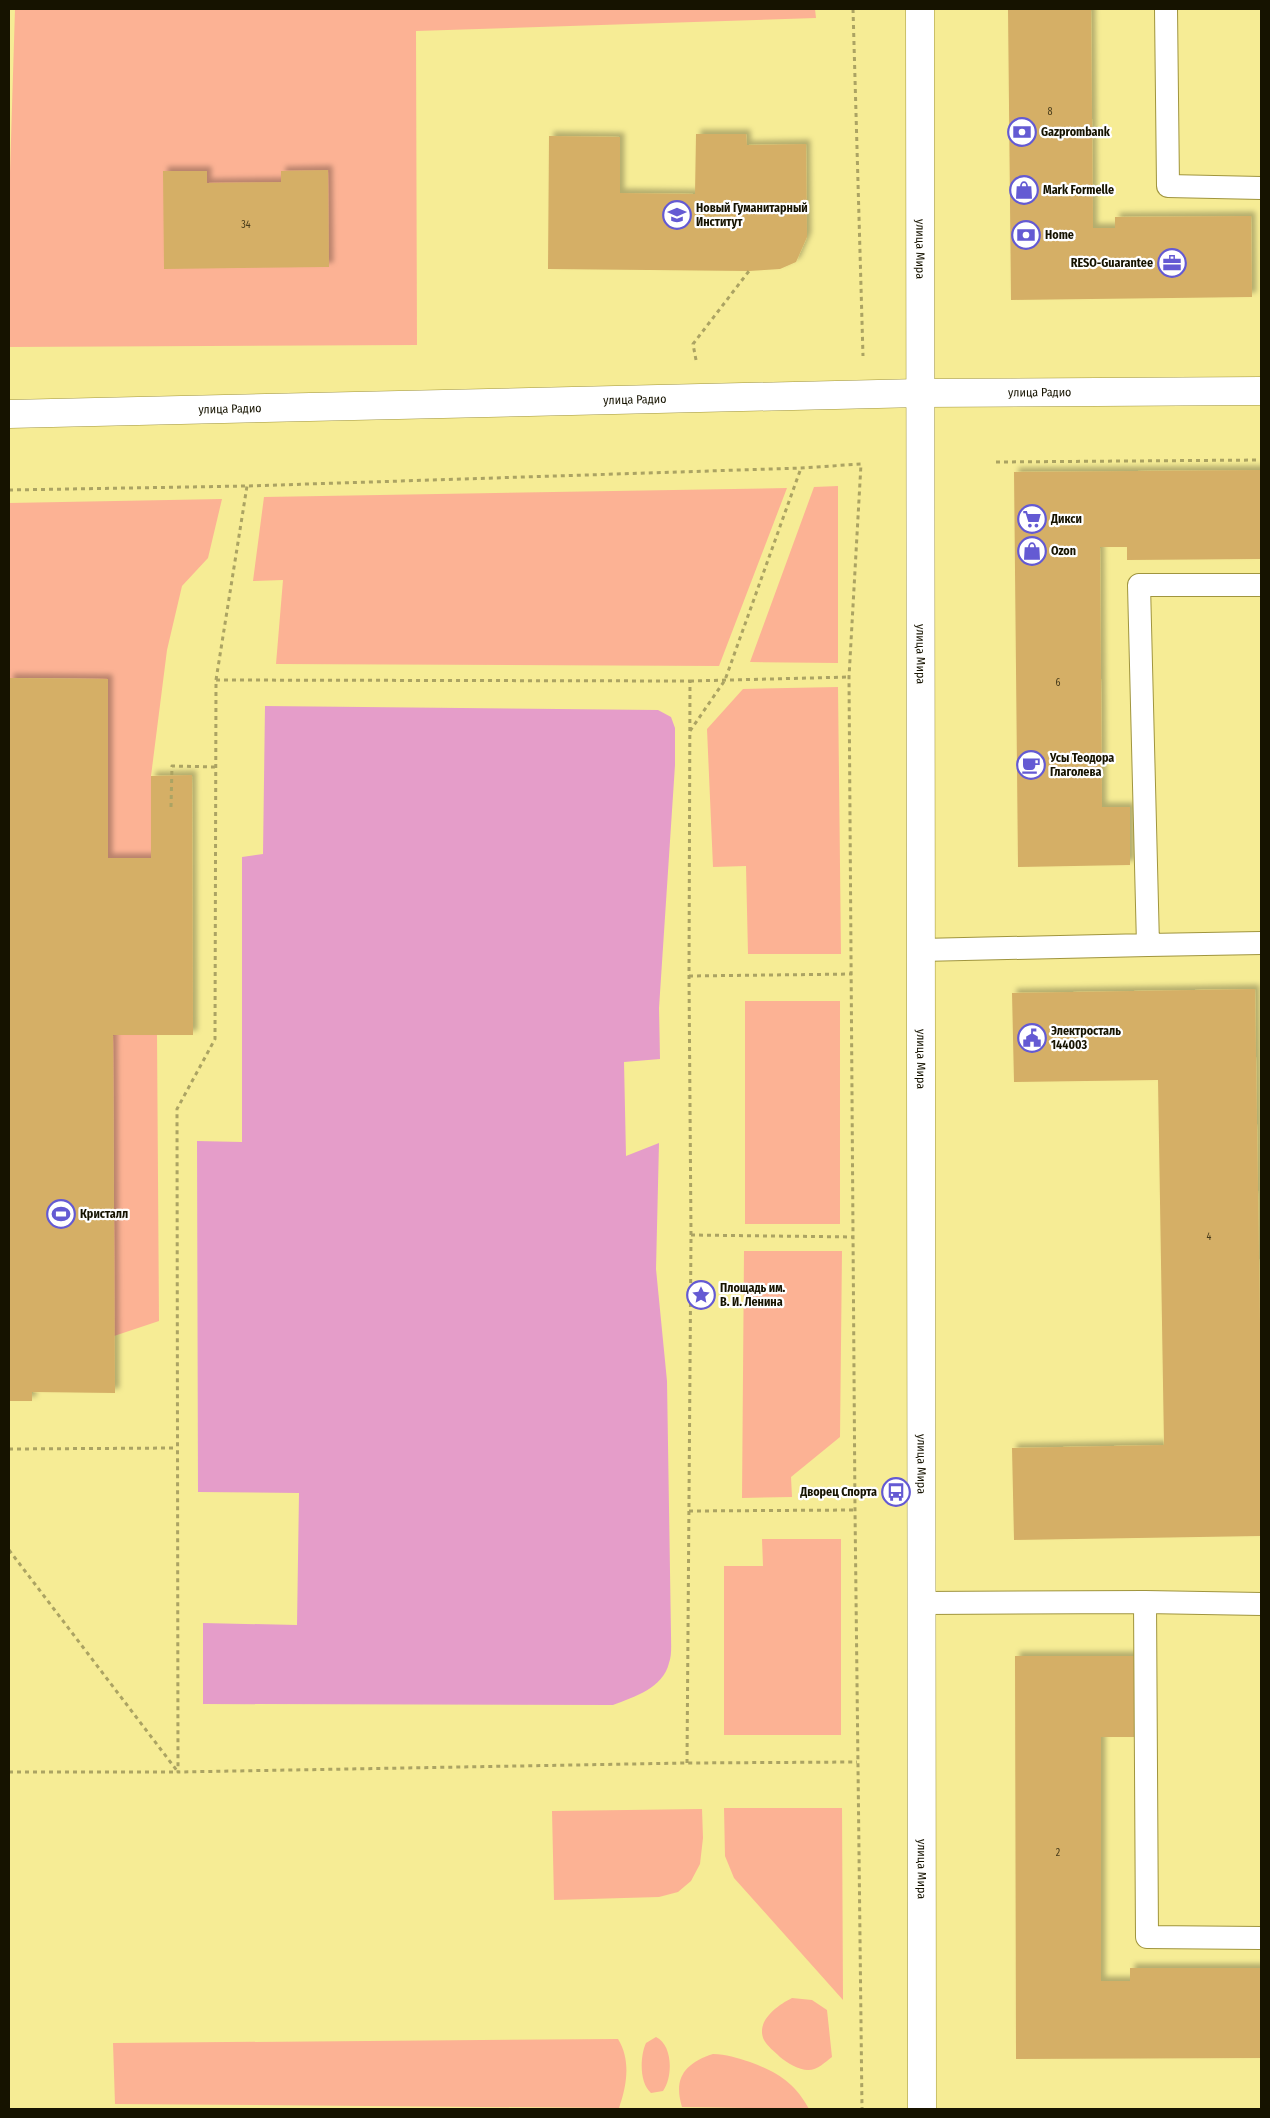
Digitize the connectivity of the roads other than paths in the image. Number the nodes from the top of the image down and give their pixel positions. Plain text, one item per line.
1 (920, 9) edge
2 (1166, 9) edge
3 (1261, 188) edge
4 (1261, 391) edge
5 (920, 394) junction
6 (9, 414) edge
7 (1261, 585) edge
8 (1261, 943) edge
9 (1148, 945) junction
10 (921, 950) junction
11 (1145, 1602) junction
12 (922, 1603) junction
13 (1261, 1604) edge
14 (1261, 1938) edge
15 (922, 2109) edge

1 - 5 main road, улица Мира
2 - 3 lane
4 - 5 main road, улица Радио
5 - 6 main road, улица Радио
5 - 10 main road, улица Мира
7 - 9 lane
8 - 9 lane
9 - 10 lane
10 - 12 main road, улица Мира
11 - 12 lane
11 - 13 lane
11 - 14 lane
12 - 15 main road, улица Мира

